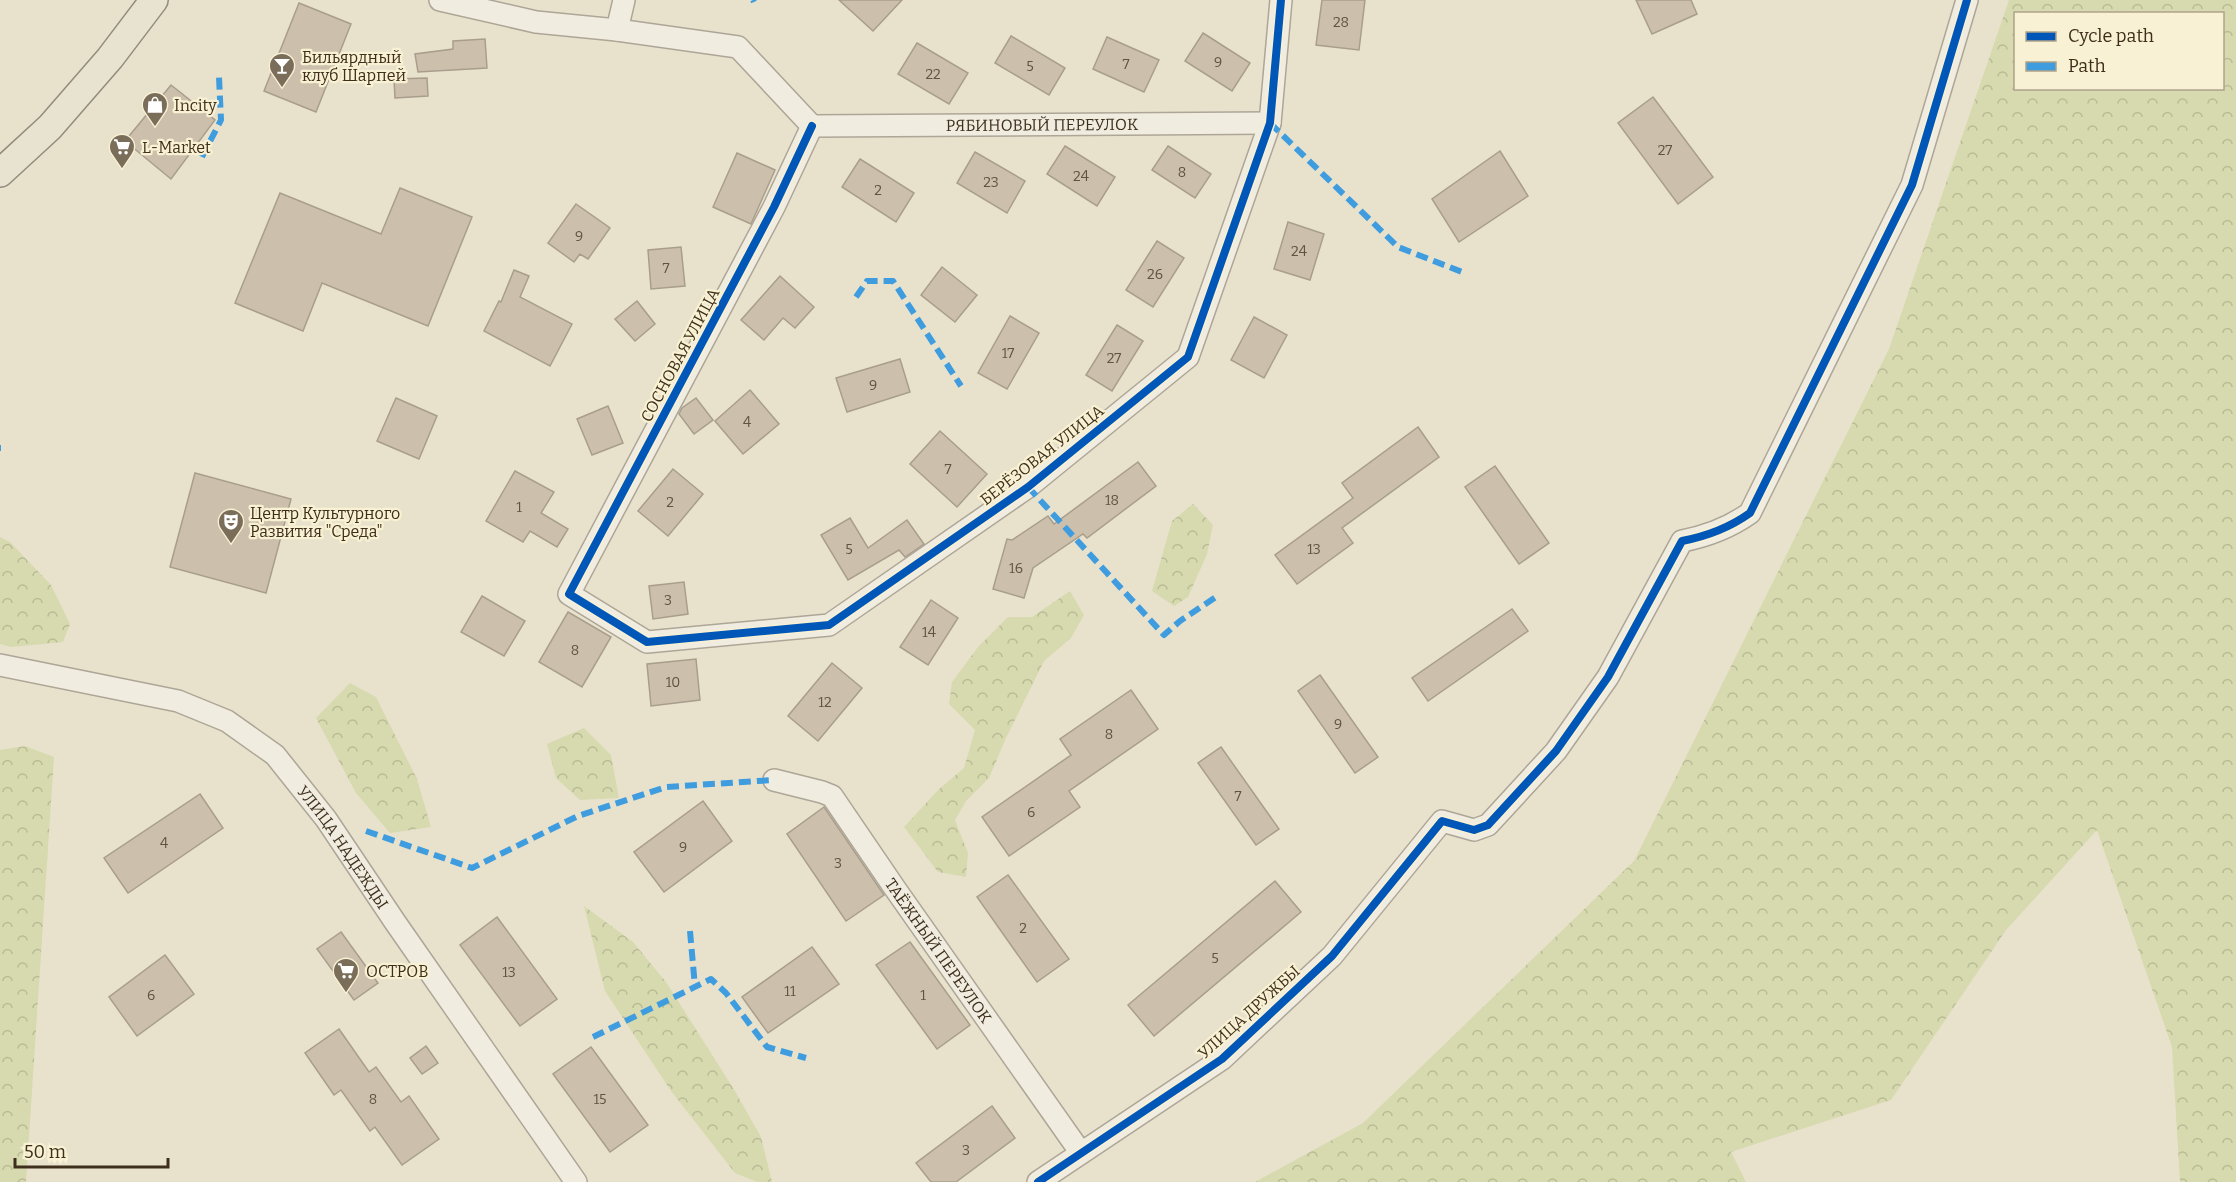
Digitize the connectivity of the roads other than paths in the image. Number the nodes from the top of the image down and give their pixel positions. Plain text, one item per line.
1 (154, 0) edge
2 (440, 0) edge
3 (624, 0) edge
4 (1281, 0) edge
5 (1967, 0) edge
6 (617, 30) junction
7 (1270, 123) junction
8 (812, 126) junction
9 (0, 173) edge
10 (569, 594) joint
11 (0, 664) edge
12 (774, 780) dead end
13 (1081, 1153) junction
14 (576, 1182) edge
15 (1038, 1182) edge

1 - 9 main road
2 - 6 street
3 - 6 street
4 - 7 street, БЕРЁЗОВАЯ УЛИЦА
5 - 13 street, УЛИЦА ДРУЖБЫ
6 - 8 street
7 - 8 street, РЯБИНОВЫЙ ПЕРЕУЛОК
7 - 10 street, БЕРЁЗОВАЯ УЛИЦА
8 - 10 street, СОСНОВАЯ УЛИЦА
11 - 14 street, УЛИЦА НАДЕЖДЫ
12 - 13 street, ТАЁЖНЫЙ ПЕРЕУЛОК
13 - 15 street, УЛИЦА ДРУЖБЫ

